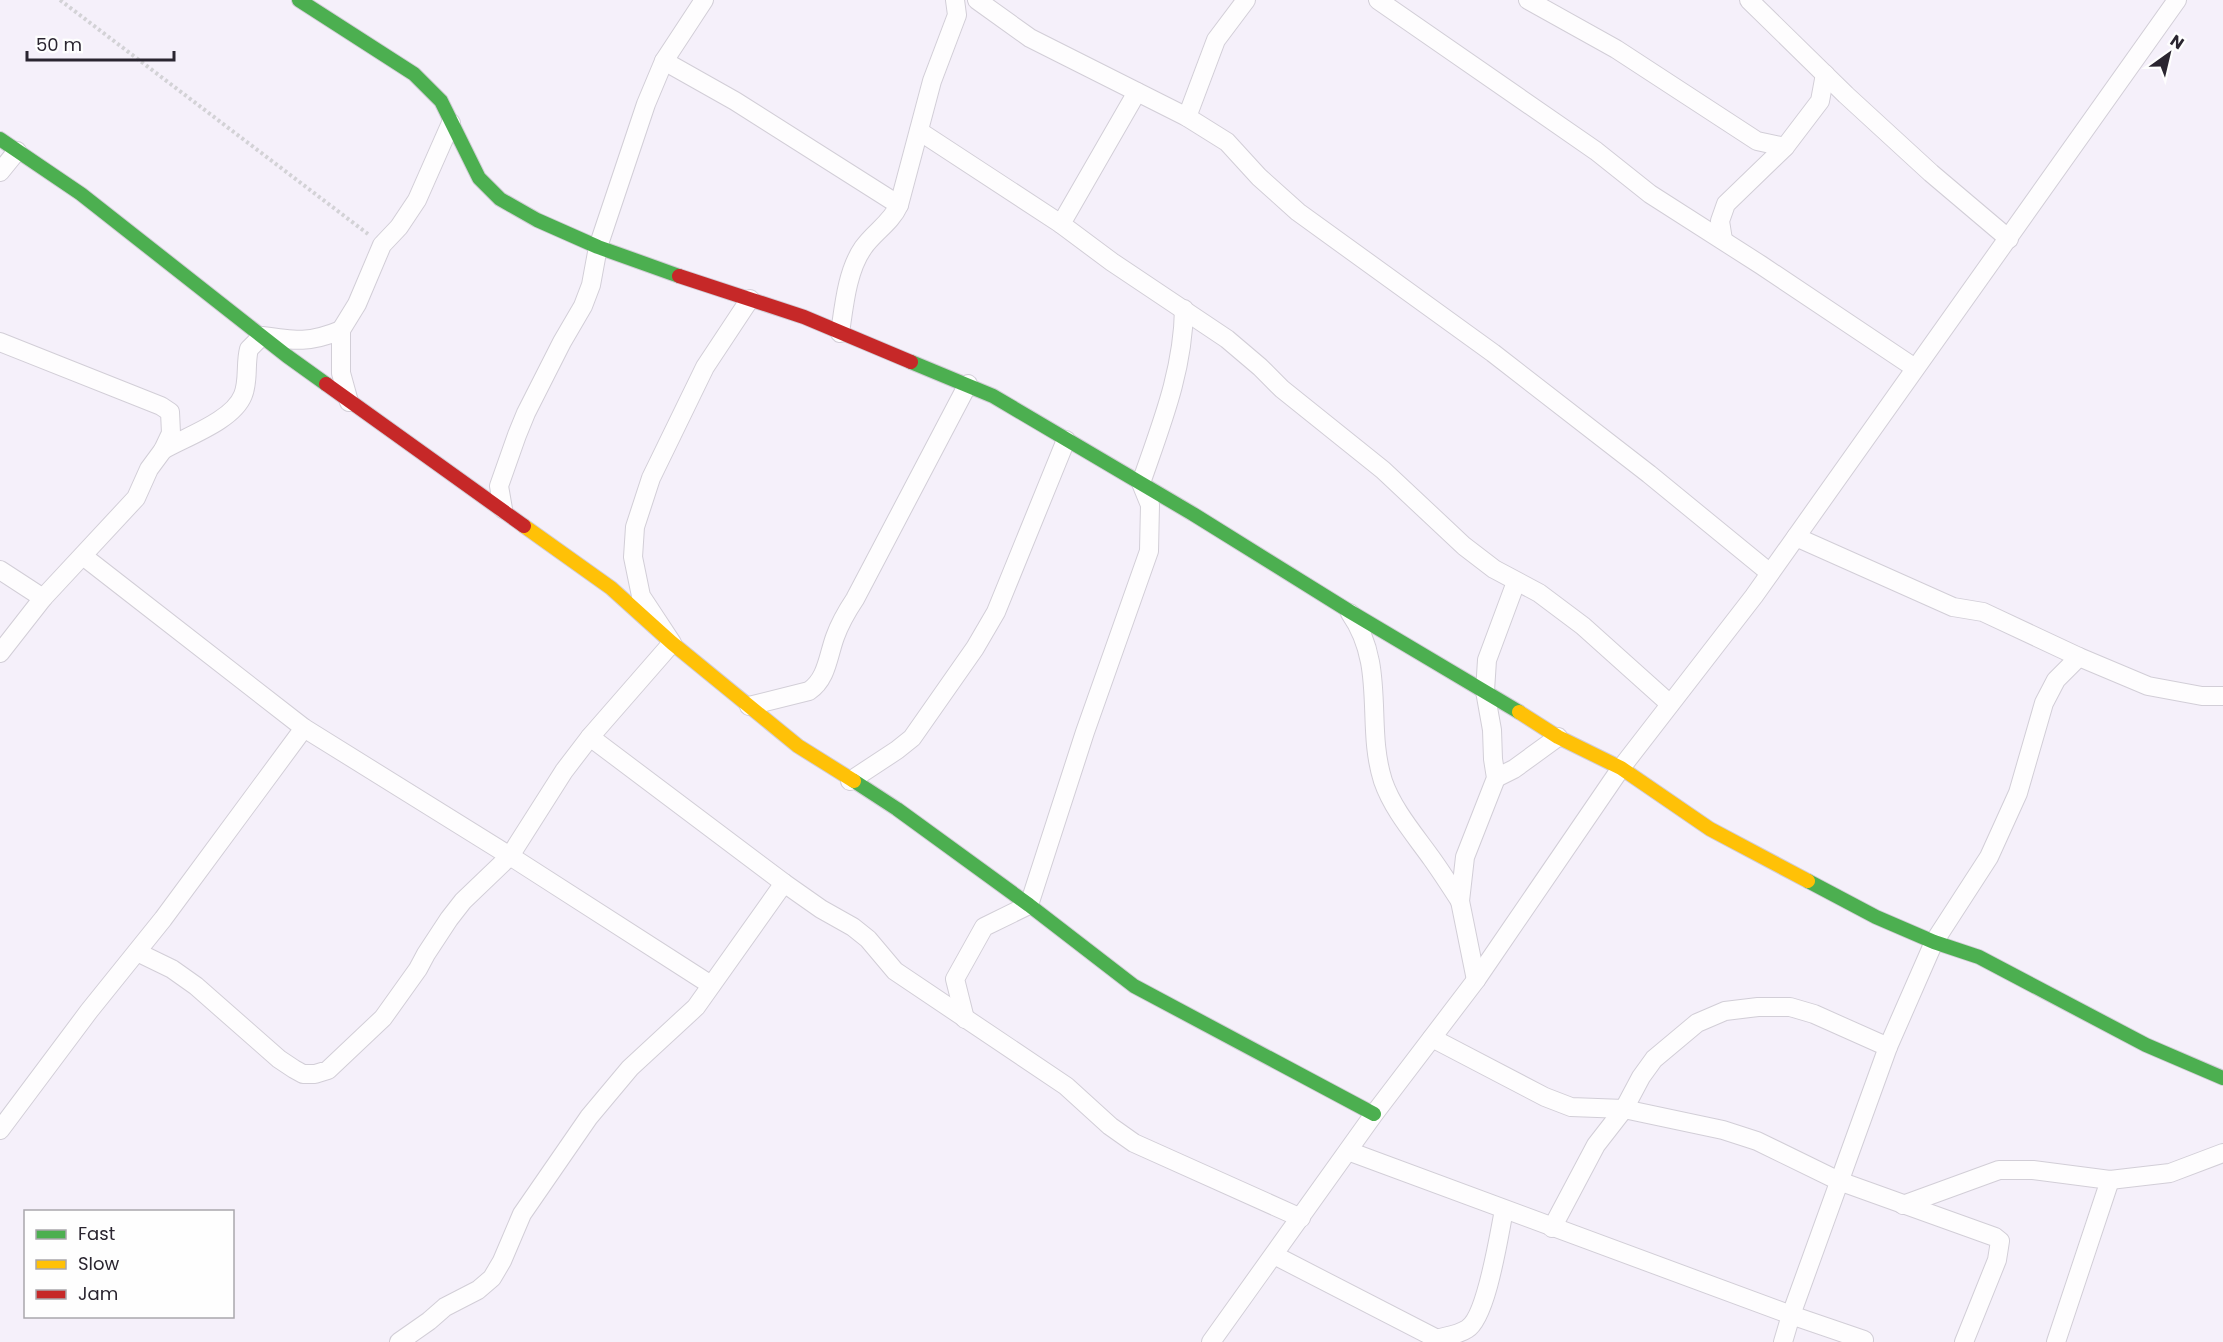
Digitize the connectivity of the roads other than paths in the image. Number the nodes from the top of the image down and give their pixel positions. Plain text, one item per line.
1 (299, 0) edge
2 (705, 0) edge
3 (955, 0) edge
4 (977, 0) edge
5 (1246, 0) edge
6 (1378, 0) edge
7 (1528, 0) edge
8 (1749, 0) edge
9 (2177, 0) edge
10 (664, 61) junction
11 (1825, 74) junction
12 (1137, 92) junction
13 (1846, 95) junction
14 (1820, 101) junction
15 (1187, 117) junction
16 (451, 123) junction
17 (919, 131) junction
18 (0, 139) edge
19 (1758, 141) junction
20 (1785, 147) junction
21 (16, 150) junction
22 (1762, 170) junction
23 (0, 172) edge
24 (898, 205) junction
25 (1061, 224) junction
26 (2009, 239) junction
27 (1723, 240) junction
28 (598, 247) junction
29 (750, 299) junction
30 (1184, 309) junction
31 (342, 330) junction
32 (840, 333) junction
33 (262, 336) junction
34 (0, 342) edge
35 (1915, 368) junction
36 (968, 384) junction
37 (350, 402) junction
38 (1066, 440) junction
39 (163, 450) junction
40 (1141, 483) junction
41 (499, 486) junction
42 (478, 492) junction
43 (503, 509) junction
44 (1796, 537) junction
45 (83, 556) junction
46 (0, 570) edge
47 (1770, 573) junction
48 (1516, 582) junction
49 (43, 598) junction
50 (1349, 611) junction
51 (672, 643) junction
52 (0, 653) edge
53 (2079, 657) junction
54 (1485, 690) junction
55 (2223, 696) edge
56 (1670, 704) junction
57 (749, 706) junction
58 (304, 728) junction
59 (1558, 736) junction
60 (590, 737) junction
61 (1621, 768) junction
62 (1496, 778) junction
63 (850, 781) junction
64 (510, 856) junction
65 (784, 883) junction
66 (1460, 901) junction
67 (1029, 905) junction
68 (1934, 942) junction
69 (137, 952) junction
70 (1476, 980) junction
71 (711, 985) junction
72 (964, 1019) junction
73 (1432, 1038) junction
74 (1888, 1047) junction
75 (2223, 1078) edge
76 (1624, 1109) junction
77 (1374, 1114) junction
78 (0, 1130) edge
79 (1348, 1151) junction
80 (2223, 1153) edge
81 (2110, 1180) junction
82 (1839, 1181) junction
83 (1903, 1205) junction
84 (1504, 1210) junction
85 (1300, 1218) junction
86 (1552, 1228) junction
87 (1274, 1255) junction
88 (1791, 1315) junction
89 (1439, 1340) edge
90 (1864, 1340) dead end
91 (399, 1342) edge
92 (1211, 1342) edge
93 (1783, 1342) edge
94 (1965, 1342) edge
95 (2056, 1342) edge

1 - 16 street
2 - 10 street
3 - 17 street
4 - 12 street
5 - 15 street
6 - 27 street
7 - 19 street
8 - 11 street
9 - 26 street
10 - 24 street
10 - 28 street
11 - 13 street
11 - 14 street
12 - 15 street
12 - 25 street
13 - 14 street
13 - 26 street
14 - 20 street
15 - 47 street
16 - 28 street
16 - 31 street
17 - 24 street
17 - 25 street
18 - 21 street
19 - 20 street
19 - 22 street
20 - 22 street
21 - 23 street
21 - 33 street
22 - 27 street
24 - 32 street
25 - 30 street
26 - 35 street
27 - 35 street
28 - 29 street
28 - 41 street
29 - 32 street
29 - 51 street
30 - 40 street
30 - 48 street
31 - 33 street
31 - 37 street
32 - 36 street
33 - 37 street
33 - 39 street
34 - 39 street
35 - 44 street
36 - 38 street
36 - 57 street
37 - 42 street
38 - 40 street
38 - 63 street
39 - 45 street
40 - 50 street
40 - 67 street
41 - 42 street
41 - 43 street
42 - 43 street
43 - 51 street
44 - 47 street
44 - 53 street
45 - 49 street
45 - 58 street
46 - 49 street
47 - 56 street
48 - 54 street
48 - 56 street
49 - 52 street
50 - 54 street
50 - 66 street
51 - 57 street
51 - 60 street
53 - 55 street
53 - 68 street
54 - 59 street
54 - 62 street
56 - 61 street
57 - 63 street
58 - 64 street
58 - 69 street
59 - 61 street
59 - 62 street
60 - 64 street
60 - 65 street
61 - 68 street
61 - 70 street
62 - 66 street
63 - 67 street
64 - 69 street
64 - 71 street
65 - 71 street
65 - 72 street
66 - 70 street
67 - 72 street
67 - 77 street
68 - 74 street
68 - 75 street
69 - 78 street
70 - 73 street
71 - 91 street
72 - 85 street
73 - 76 street
73 - 77 street
74 - 76 street
74 - 82 street
76 - 82 street
76 - 86 street
77 - 79 street
79 - 84 street
79 - 85 street
80 - 81 street
81 - 83 street
81 - 95 street
82 - 83 street
82 - 88 street
83 - 94 street
84 - 86 street
84 - 89 street
85 - 87 street
86 - 88 street
87 - 89 street
87 - 92 street
88 - 90 street
88 - 93 street

